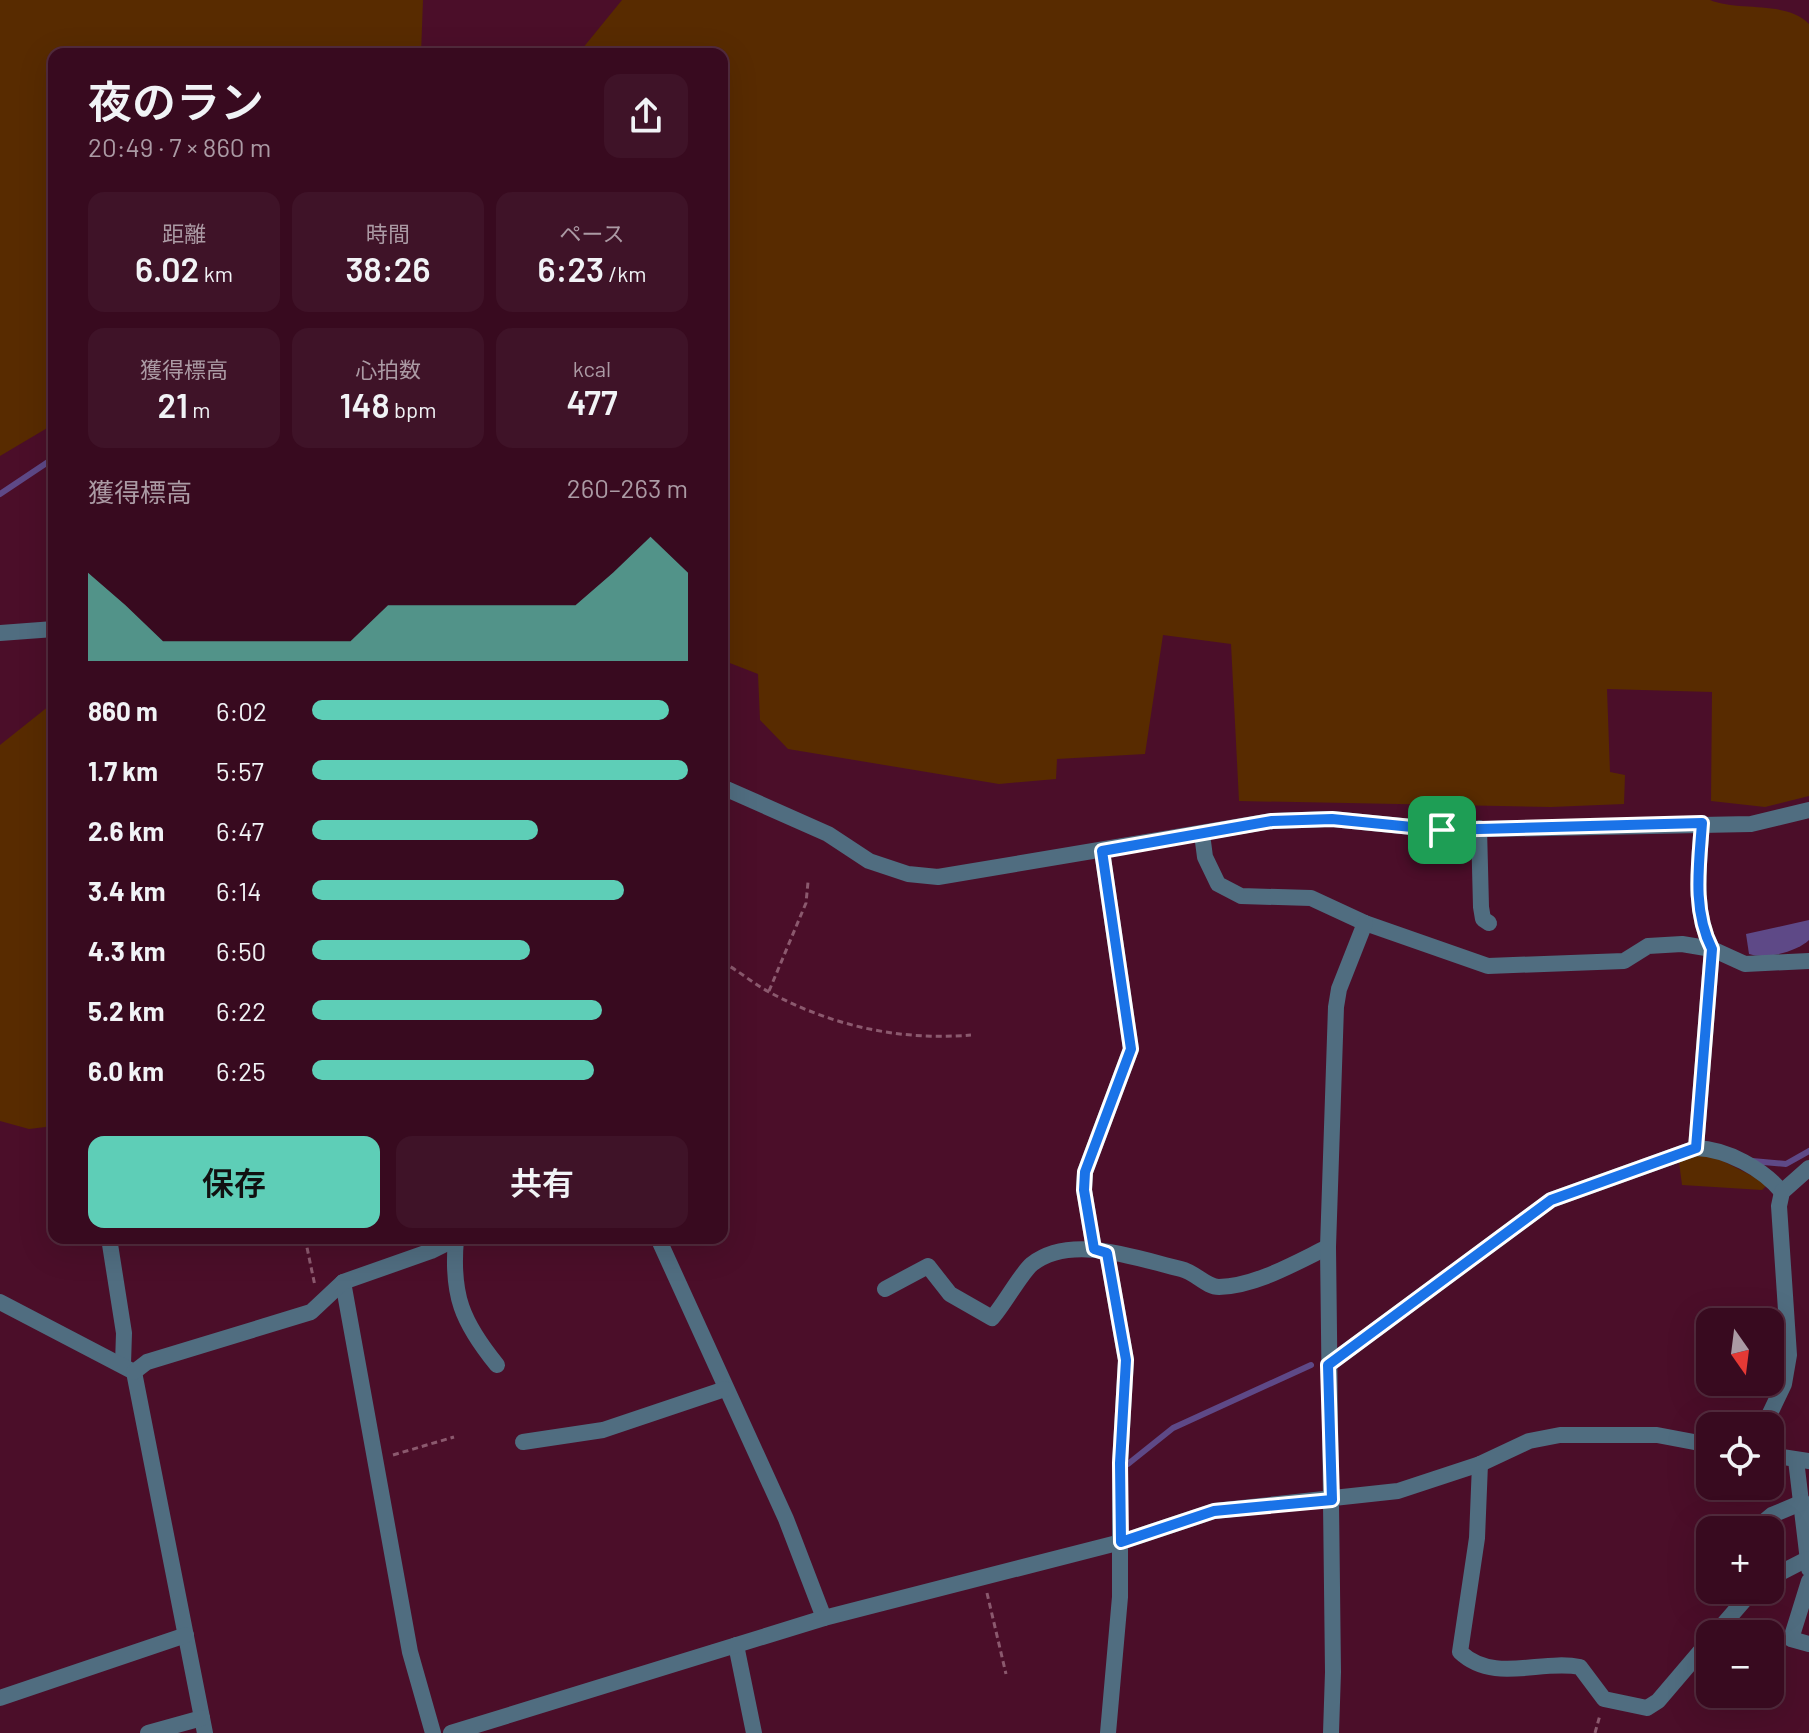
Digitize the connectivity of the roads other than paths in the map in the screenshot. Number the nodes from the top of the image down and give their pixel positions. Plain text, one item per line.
1 (48, 629) edge
2 (0, 633) edge
3 (728, 790) edge
4 (1809, 810) edge
5 (1702, 823) junction
6 (1479, 828) junction
7 (1202, 834) junction
8 (1102, 851) junction
9 (1365, 923) junction
10 (1489, 923) dead end
11 (1712, 949) junction
12 (1809, 961) edge
13 (1696, 1148) junction
14 (1809, 1168) edge
15 (1782, 1192) junction
16 (110, 1244) edge
17 (441, 1244) edge
18 (456, 1244) edge
19 (661, 1244) edge
20 (1328, 1247) junction
21 (1100, 1251) junction
22 (343, 1282) junction
23 (885, 1289) dead end
24 (0, 1302) edge
25 (497, 1365) dead end
26 (1328, 1365) junction
27 (128, 1368) junction
28 (725, 1389) junction
29 (1770, 1412) edge
30 (523, 1442) dead end
31 (1696, 1442) edge
32 (1802, 1460) edge
33 (1480, 1464) junction
34 (1332, 1500) junction
35 (1803, 1502) junction
36 (1771, 1516) edge
37 (1121, 1542) junction
38 (1808, 1564) edge
39 (1784, 1573) edge
40 (1809, 1581) edge
41 (1741, 1604) edge
42 (824, 1618) junction
43 (1727, 1620) edge
44 (186, 1635) junction
45 (1809, 1644) edge
46 (736, 1645) junction
47 (1696, 1656) edge
48 (0, 1698) edge
49 (203, 1725) edge
50 (148, 1733) edge
51 (433, 1733) edge
52 (451, 1733) edge
53 (754, 1733) edge
54 (1108, 1733) edge
55 (1331, 1733) edge

1 - 2 street
3 - 8 street
4 - 5 street
5 - 6 street
5 - 11 street
6 - 7 street
6 - 10 street
7 - 8 street
7 - 9 street
8 - 21 street
9 - 11 street
9 - 20 street
11 - 12 street
11 - 13 street
13 - 15 street
13 - 26 street
14 - 15 street
15 - 29 street
16 - 27 street
17 - 22 street
18 - 25 street
19 - 28 street
20 - 21 street
20 - 26 street
21 - 23 street
21 - 37 street
22 - 27 street
22 - 51 street
24 - 27 street
26 - 34 street
27 - 44 street
28 - 30 street
28 - 42 street
31 - 33 street
32 - 35 street
33 - 34 street
33 - 47 street
34 - 37 street
34 - 55 street
35 - 36 street
35 - 38 street
37 - 42 street
37 - 54 street
38 - 39 street
40 - 45 street
41 - 43 street
42 - 46 street
44 - 48 street
44 - 49 street
46 - 52 street
46 - 53 street
49 - 50 street

